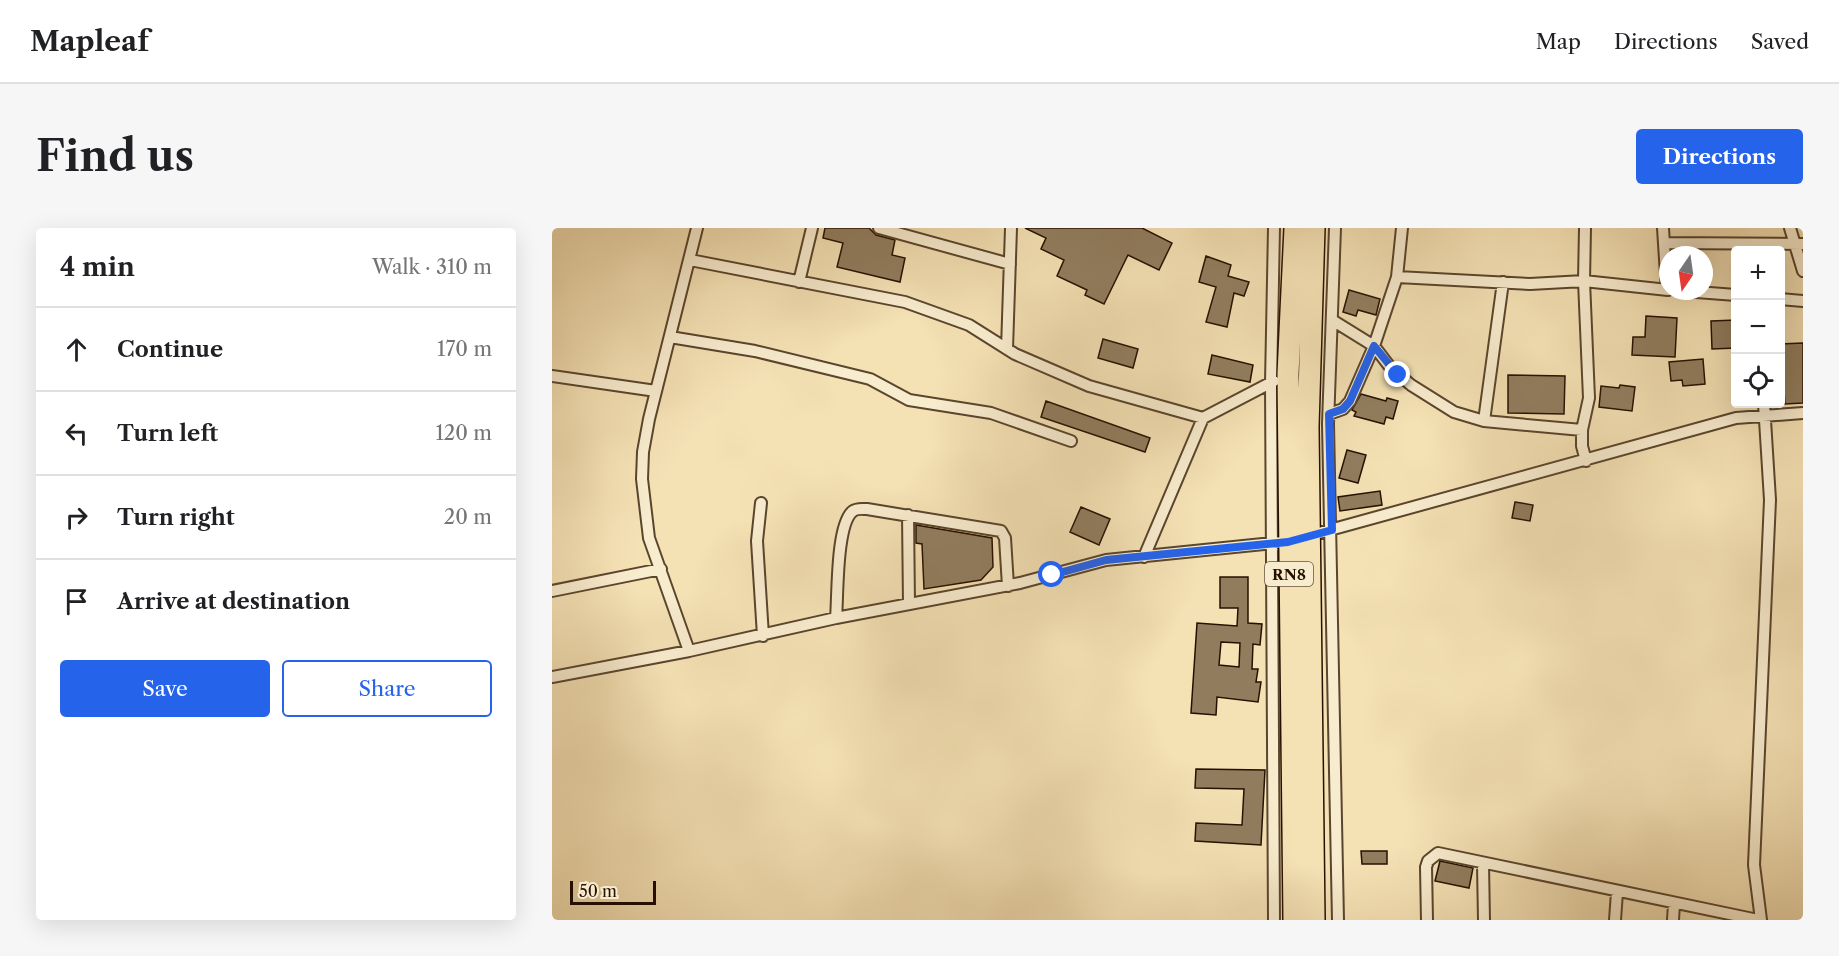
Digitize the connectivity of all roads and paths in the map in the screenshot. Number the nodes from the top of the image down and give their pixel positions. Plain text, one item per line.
1 (697, 228) edge
2 (812, 228) edge
3 (879, 228) edge
4 (1011, 228) edge
5 (1274, 228) edge
6 (1295, 228) edge
7 (1314, 228) edge
8 (1335, 228) edge
9 (1402, 228) edge
10 (1585, 228) edge
11 (1664, 228) edge
12 (1790, 228) edge
13 (1664, 243) junction
14 (1799, 243) edge
15 (1664, 246) edge
16 (690, 260) junction
17 (1010, 264) junction
18 (1803, 271) edge
19 (1397, 277) junction
20 (1584, 281) junction
21 (799, 282) junction
22 (1503, 282) junction
23 (1659, 289) edge
24 (1713, 293) edge
25 (1731, 295) edge
26 (1785, 299) edge
27 (1803, 301) edge
28 (1332, 320) junction
29 (670, 337) junction
30 (1374, 346) junction
31 (1008, 349) junction
32 (552, 376) edge
33 (1279, 378) junction
34 (656, 391) junction
35 (1764, 409) edge
36 (1803, 413) edge
37 (1329, 414) junction
38 (1203, 418) junction
39 (1484, 420) junction
40 (1582, 430) junction
41 (1071, 441) dead end
42 (1586, 460) junction
43 (761, 502) dead end
44 (909, 515) junction
45 (1332, 530) junction
46 (1290, 541) junction
47 (1144, 557) junction
48 (661, 569) junction
49 (1008, 586) junction
50 (552, 591) edge
51 (909, 604) junction
52 (836, 618) junction
53 (764, 636) junction
54 (689, 651) junction
55 (552, 677) edge
56 (1483, 864) junction
57 (1617, 892) junction
58 (1674, 904) junction
59 (1718, 916) edge
60 (1744, 919) edge
61 (1274, 920) edge
62 (1293, 920) edge
63 (1314, 920) edge
64 (1338, 920) edge
65 (1426, 920) edge
66 (1484, 920) edge
67 (1615, 920) edge
68 (1673, 920) edge
69 (1759, 920) edge

1 - 16 street
2 - 21 street
3 - 17 street
4 - 17 street
5 - 33 street
6 - 33 highway, RN8
7 - 46 highway, RN8
8 - 28 street
9 - 19 street
10 - 20 street
11 - 13 street
12 - 14 street
13 - 14 street
13 - 15 street
14 - 18 street
16 - 21 street
16 - 29 street
17 - 31 street
19 - 22 street
19 - 30 street
20 - 22 street
20 - 23 street
20 - 40 street
21 - 31 street
22 - 39 street
24 - 25 street
26 - 27 street
28 - 30 street
28 - 37 street
29 - 34 street
29 - 41 street
30 - 37 street
30 - 39 street
31 - 38 street
32 - 34 street
33 - 38 street
33 - 46 highway, RN8
34 - 48 street
35 - 36 street
35 - 42 street
35 - 69 street
37 - 45 street
38 - 47 street
39 - 40 street
40 - 42 street
42 - 45 street
43 - 53 street
44 - 49 street
44 - 51 street
44 - 52 street
45 - 46 street
45 - 64 street
46 - 47 street
46 - 61 street
46 - 62 highway, RN8
46 - 63 highway, RN8
47 - 49 street
48 - 50 street
48 - 54 street
49 - 51 street
51 - 52 street
52 - 53 street
53 - 54 street
54 - 55 street
56 - 57 street
56 - 65 street
56 - 66 street
57 - 58 street
57 - 67 street
58 - 59 street
58 - 68 street
59 - 60 street
60 - 69 street

